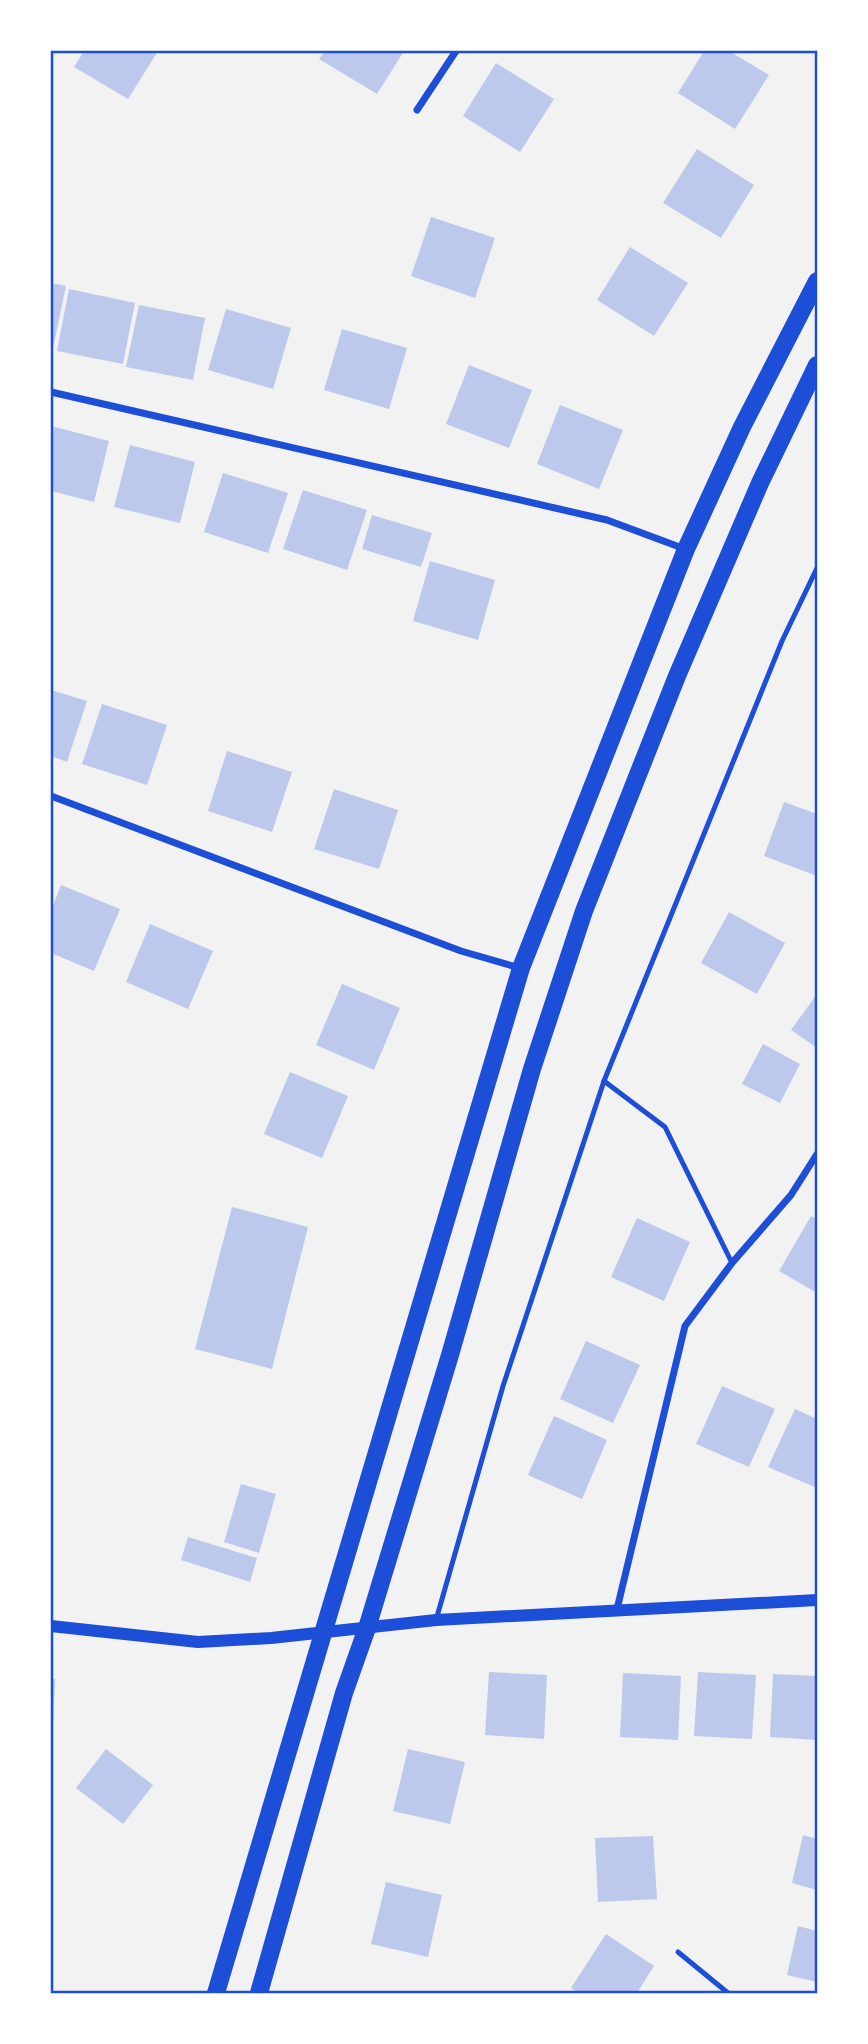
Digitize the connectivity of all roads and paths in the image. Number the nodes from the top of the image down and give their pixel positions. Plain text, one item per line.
1 (456, 51) edge
2 (417, 110) dead end
3 (817, 281) edge
4 (817, 365) edge
5 (51, 392) edge
6 (686, 549) junction
7 (817, 568) edge
8 (51, 796) edge
9 (521, 968) junction
10 (604, 1081) junction
11 (817, 1154) edge
12 (732, 1263) junction
13 (817, 1600) edge
14 (617, 1609) junction
15 (436, 1620) junction
16 (51, 1626) edge
17 (366, 1628) junction
18 (324, 1631) junction
19 (678, 1952) dead end
20 (216, 1993) edge
21 (259, 1993) edge
22 (728, 1993) edge

1 - 2 street
3 - 6 main road
4 - 17 main road
5 - 6 street
6 - 9 main road
7 - 10 lane
8 - 9 street
9 - 18 main road
10 - 12 lane
10 - 15 lane
11 - 12 street
12 - 14 street
13 - 14 street
14 - 15 street
15 - 17 street
16 - 18 street
17 - 18 street
17 - 21 main road
18 - 20 main road
19 - 22 lane

